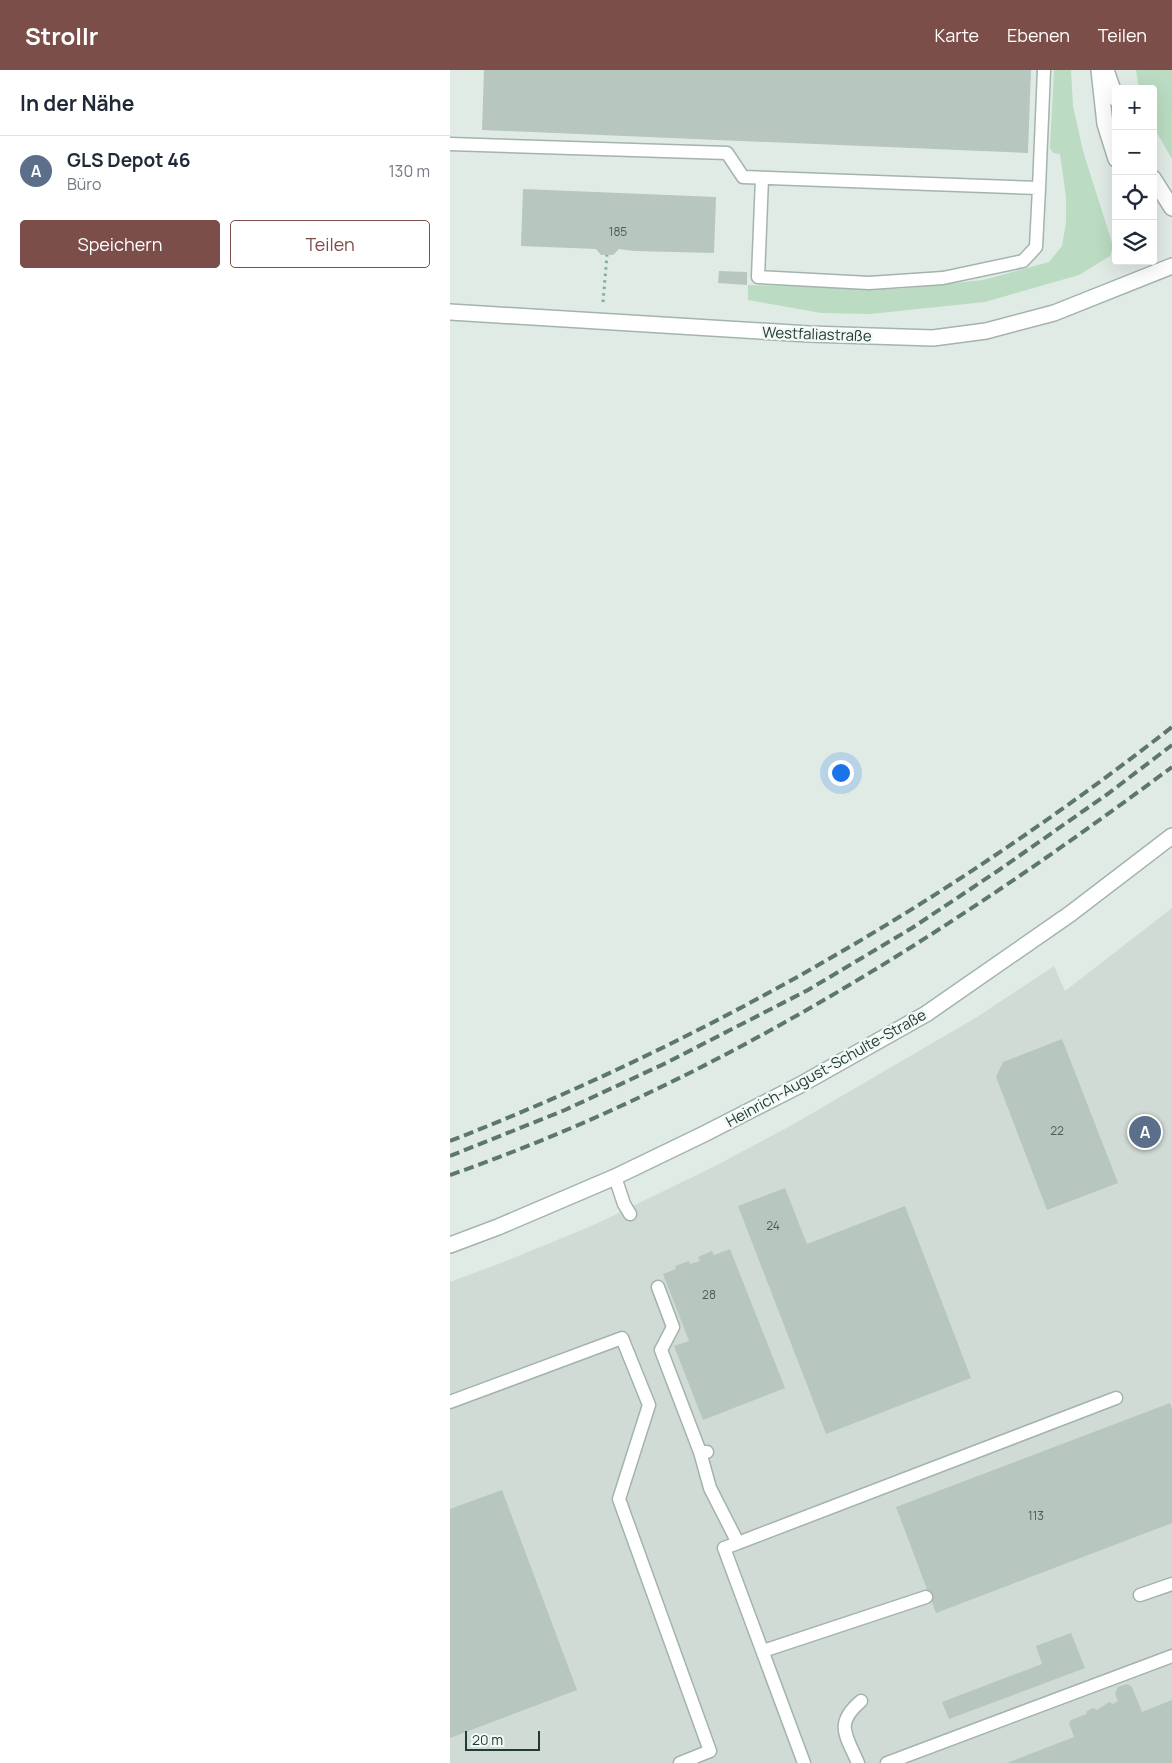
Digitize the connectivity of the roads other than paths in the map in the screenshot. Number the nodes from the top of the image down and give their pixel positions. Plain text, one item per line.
1 (1044, 70) edge
2 (1099, 70) edge
3 (1106, 70) edge
4 (1112, 87) edge
5 (450, 144) edge
6 (1112, 146) edge
7 (762, 178) junction
8 (1157, 184) edge
9 (1039, 188) junction
10 (1172, 208) edge
11 (1172, 266) edge
12 (1153, 267) edge
13 (450, 312) edge
14 (1172, 836) edge
15 (615, 1177) junction
16 (630, 1214) dead end
17 (450, 1245) edge
18 (658, 1288) dead end
19 (1116, 1398) dead end
20 (450, 1402) edge
21 (738, 1543) junction
22 (1172, 1584) edge
23 (1140, 1595) dead end
24 (926, 1597) dead end
25 (763, 1652) junction
26 (1172, 1656) edge
27 (861, 1701) dead end
28 (680, 1763) edge
29 (804, 1763) edge
30 (858, 1763) edge
31 (887, 1763) edge

1 - 9 lane
2 - 6 street
3 - 4 street
5 - 7 lane
7 - 9 lane
7 - 9 lane
8 - 10 street
11 - 12 street, Westfaliastraße
12 - 13 street, Westfaliastraße
14 - 15 street, Heinrich-August-Schulte-Straße
15 - 16 lane
15 - 17 street, Heinrich-August-Schulte-Straße
18 - 21 lane
19 - 21 lane
20 - 28 lane
21 - 25 lane
22 - 23 lane
24 - 25 lane
25 - 29 lane
26 - 31 lane
27 - 30 lane

